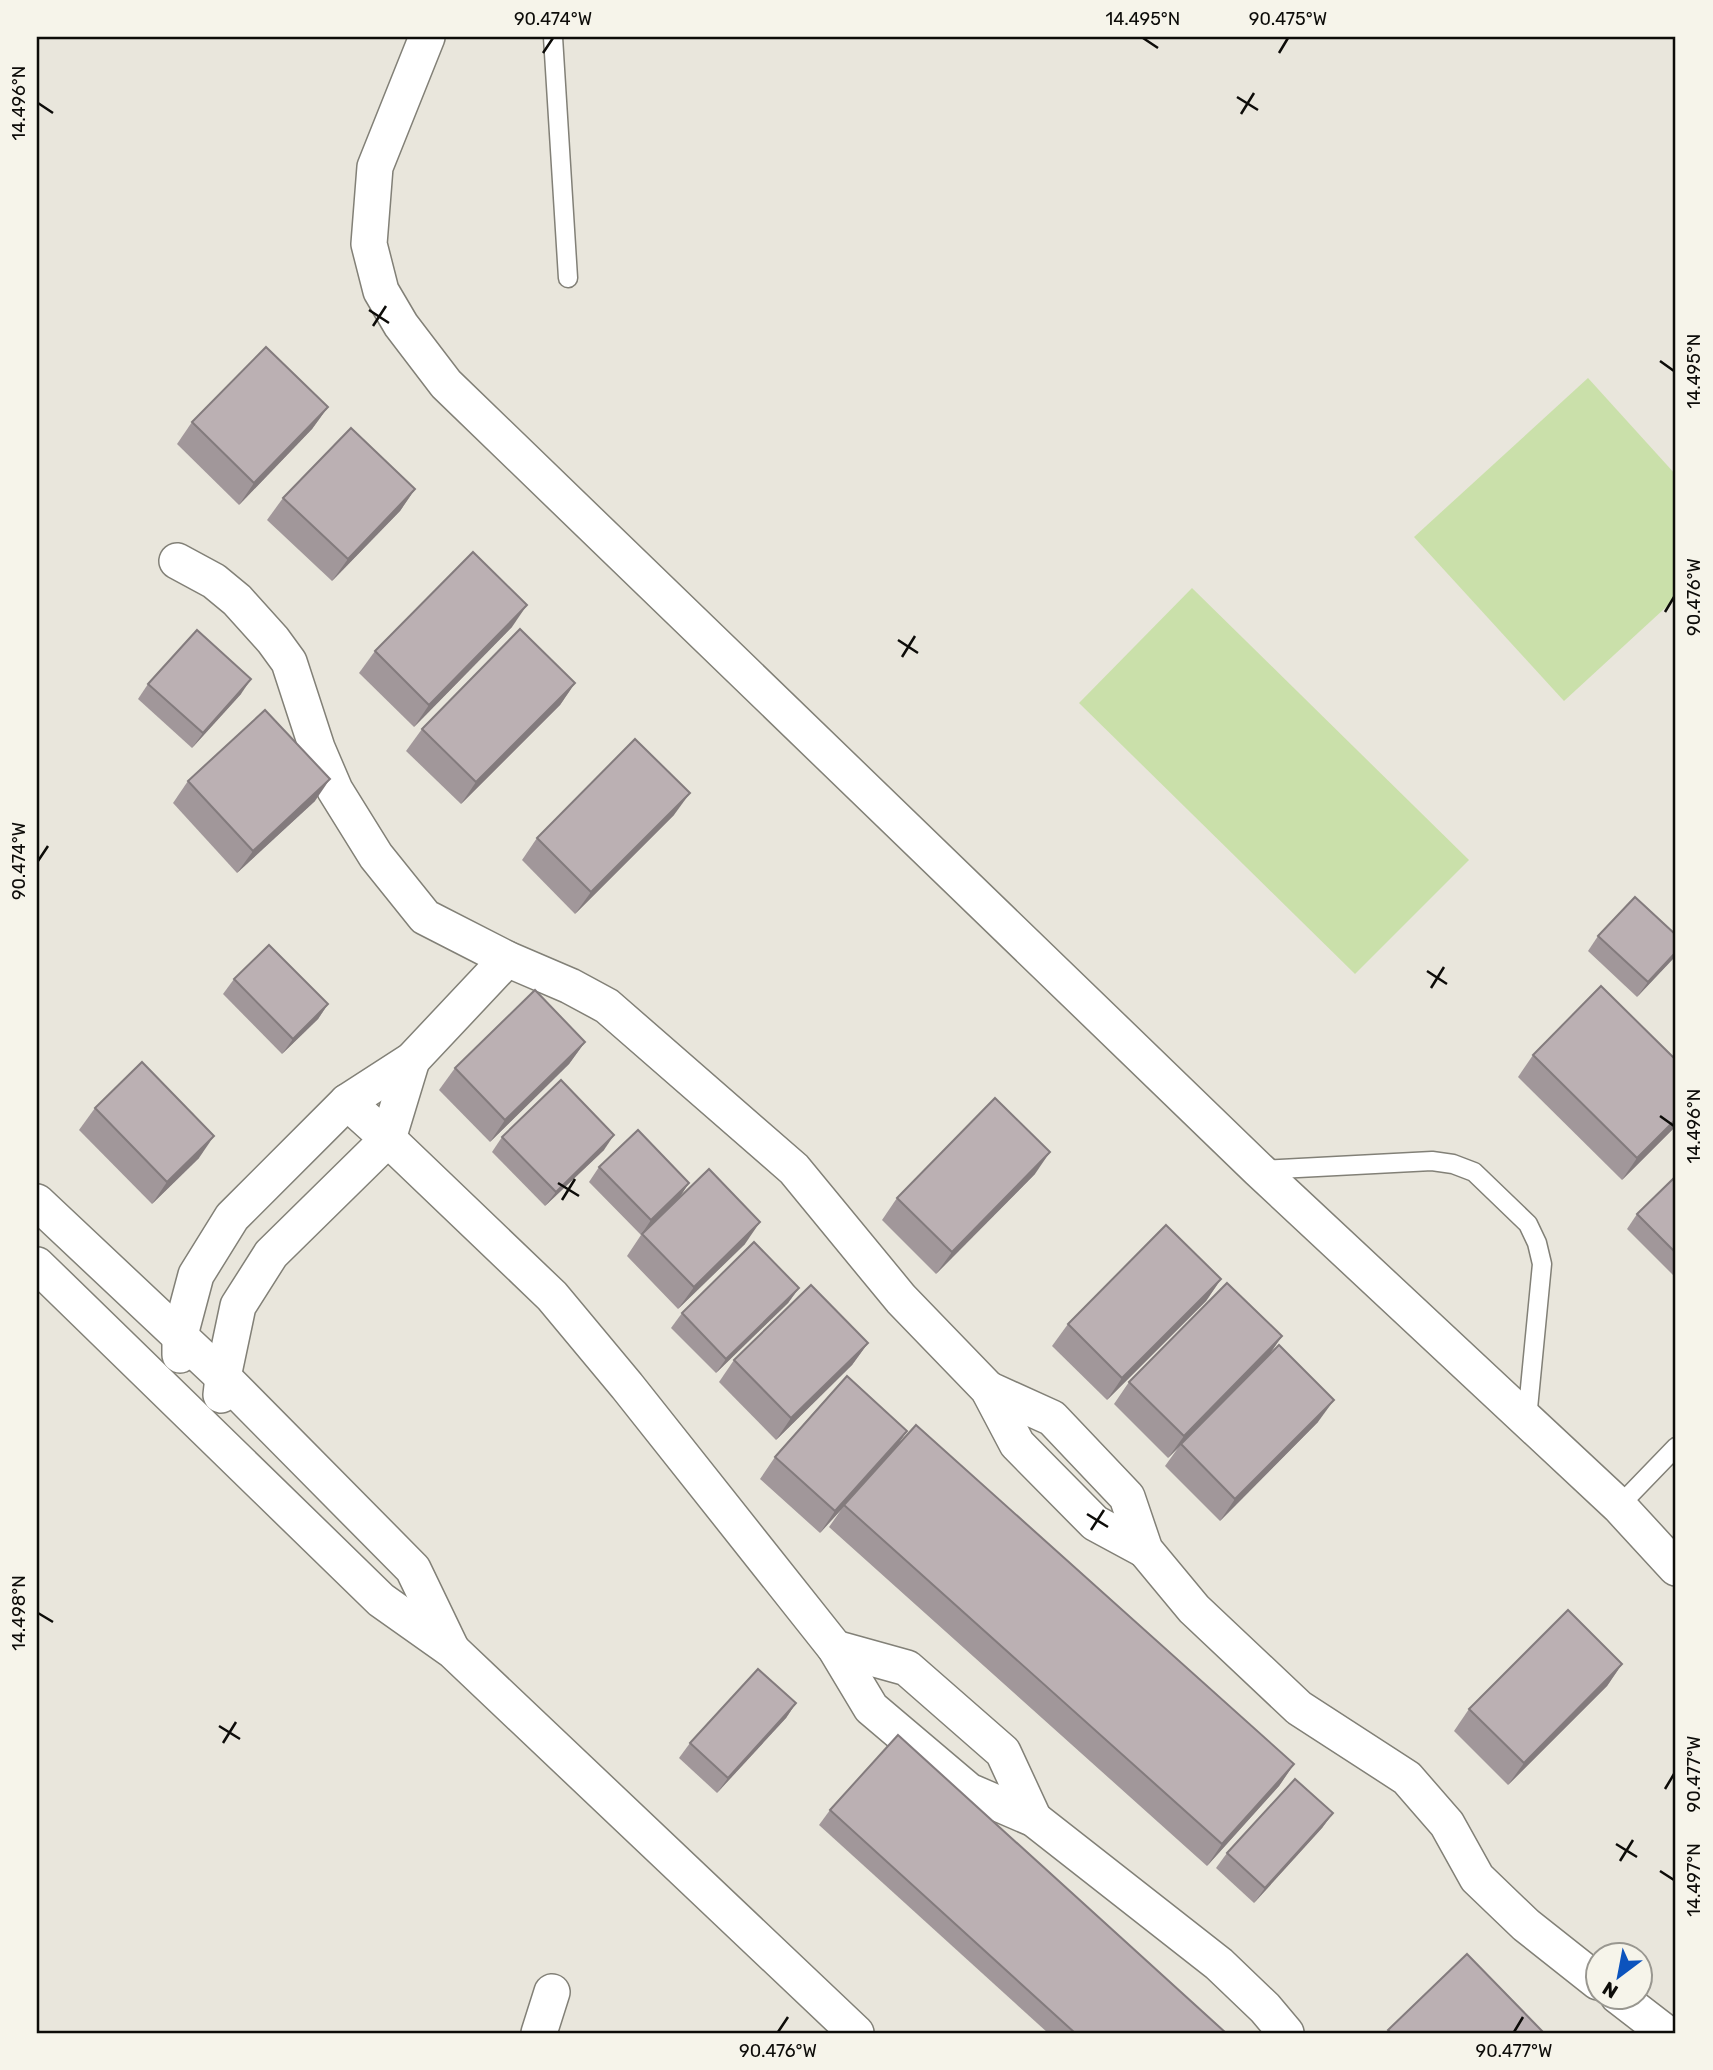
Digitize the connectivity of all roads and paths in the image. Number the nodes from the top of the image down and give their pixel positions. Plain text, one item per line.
1 (427, 37) edge
2 (553, 37) edge
3 (568, 278) dead end
4 (177, 561) dead end
5 (507, 960) junction
6 (412, 1060) junction
7 (347, 1102) junction
8 (388, 1139) junction
9 (1259, 1170) junction
10 (266, 1183) junction
11 (37, 1202) edge
12 (304, 1221) junction
13 (37, 1265) edge
14 (180, 1335) junction
15 (223, 1377) junction
16 (181, 1406) junction
17 (1527, 1419) junction
18 (217, 1440) junction
19 (1676, 1447) edge
20 (1619, 1506) junction
21 (1676, 1568) edge
22 (835, 1648) junction
23 (453, 1651) junction
24 (1034, 1819) junction
25 (1584, 1971) edge
26 (552, 1992) dead end
27 (1635, 2010) edge
28 (539, 2033) edge
29 (856, 2033) edge
30 (1286, 2033) edge
31 (1666, 2033) edge

1 - 9 street
2 - 3 lane
4 - 5 street
5 - 6 street
5 - 25 street
6 - 7 street
6 - 8 street
7 - 8 street
7 - 10 street
8 - 12 street
8 - 22 street
9 - 17 street
9 - 17 lane
10 - 12 street
10 - 14 street
11 - 14 street
12 - 15 street
13 - 16 street
14 - 15 street
14 - 16 street
15 - 18 street
15 - 23 street
16 - 18 street
17 - 20 street
18 - 23 street
19 - 20 lane
20 - 21 street
22 - 24 street
22 - 24 street
23 - 29 street
24 - 30 street
26 - 28 street
27 - 31 street

